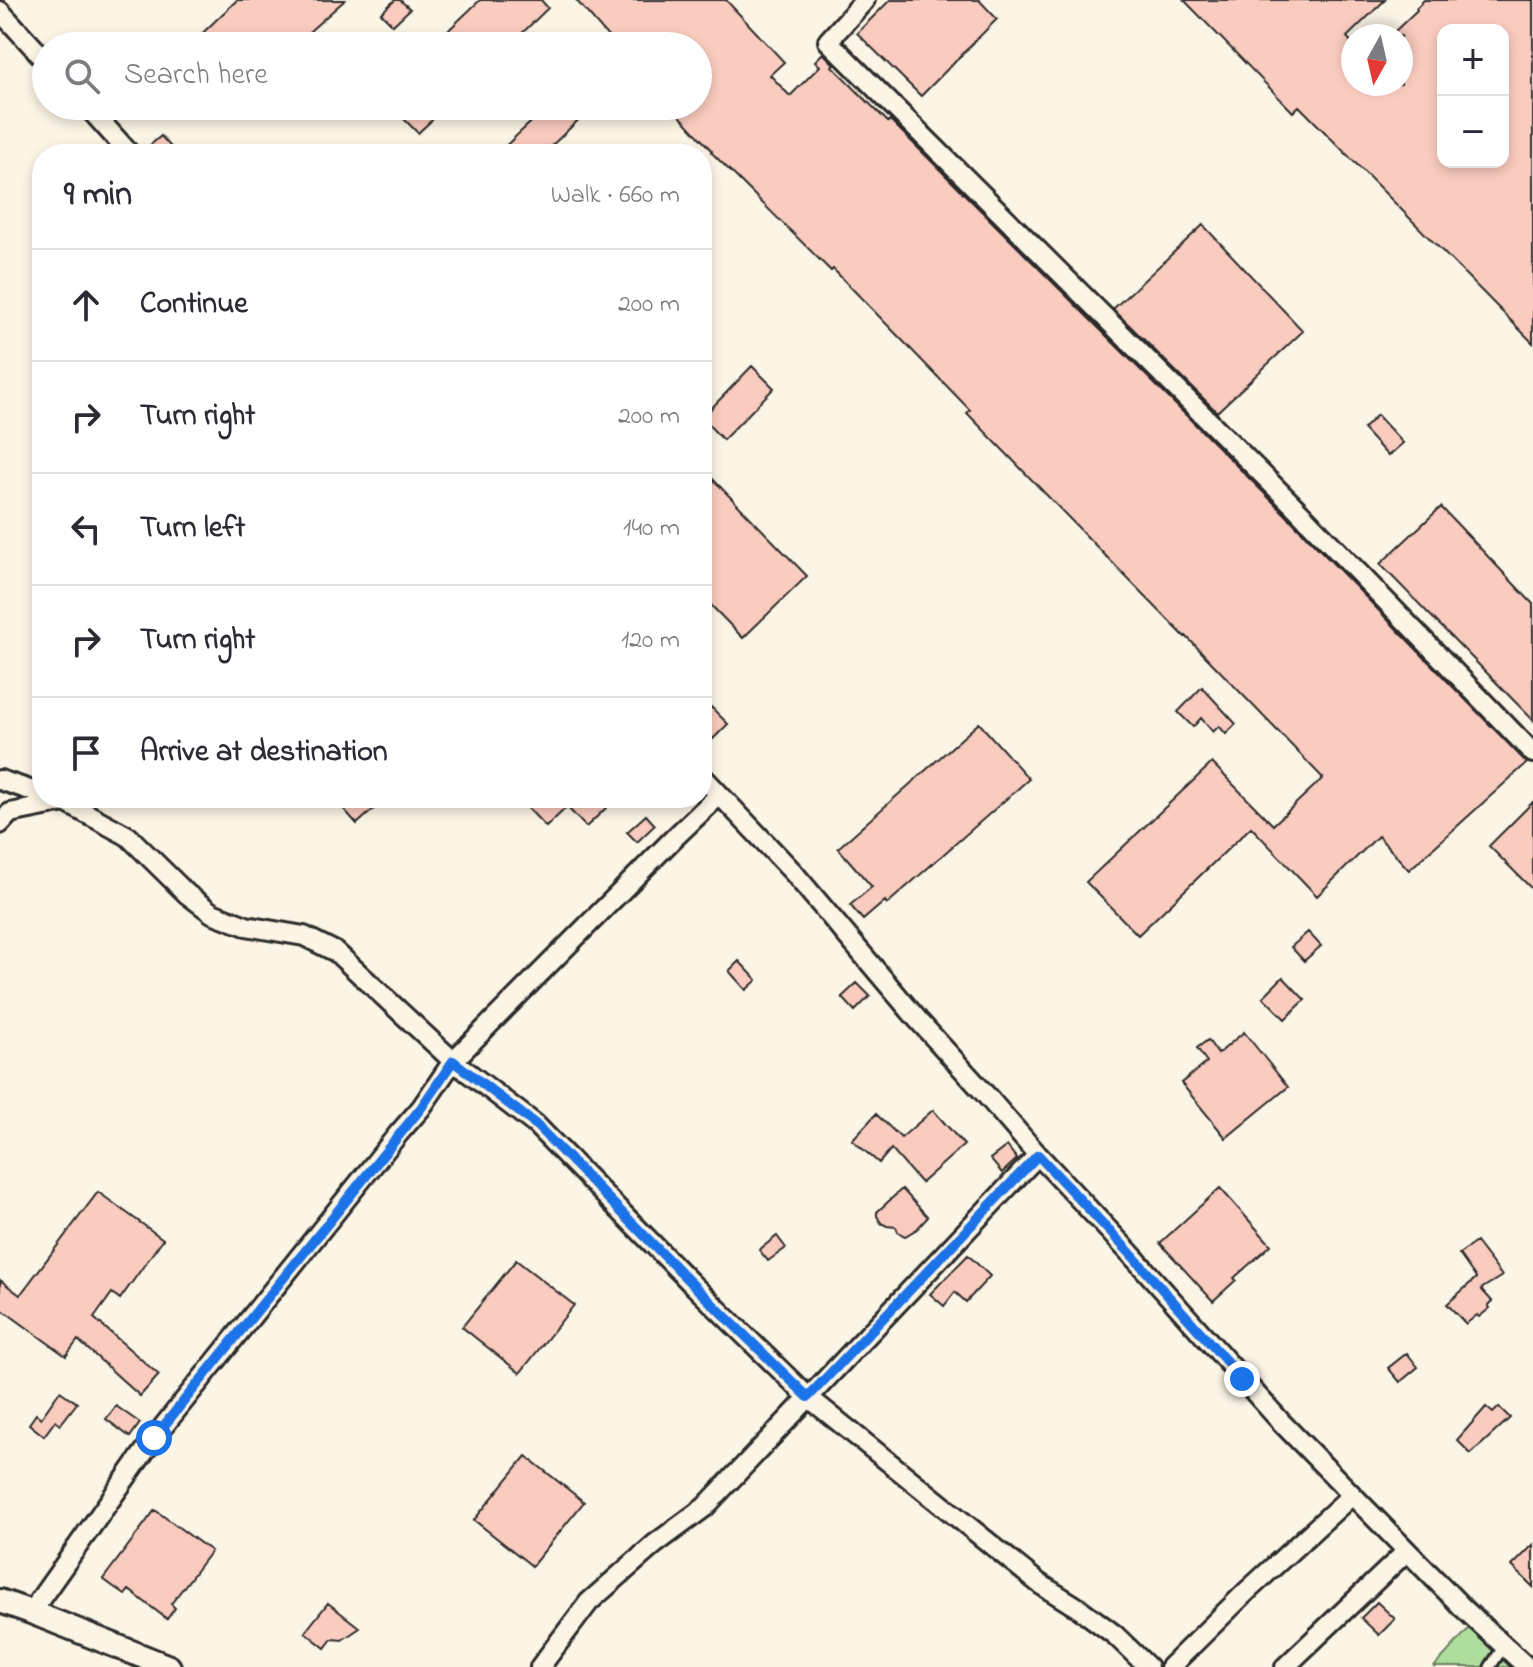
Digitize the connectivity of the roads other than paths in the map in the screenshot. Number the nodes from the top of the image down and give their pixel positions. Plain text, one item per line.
1 (865, 0) edge
2 (0, 11) edge
3 (32, 46) edge
4 (100, 120) edge
5 (121, 144) edge
6 (1533, 753) edge
7 (0, 780) edge
8 (712, 787) edge
9 (32, 791) edge
10 (719, 795) junction
11 (712, 802) edge
12 (32, 807) edge
13 (74, 808) edge
14 (705, 808) edge
15 (0, 824) edge
16 (453, 1061) junction
17 (1038, 1155) junction
18 (808, 1397) junction
19 (1352, 1495) junction
20 (1407, 1551) junction
21 (0, 1601) edge
22 (31, 1612) junction
23 (1504, 1646) junction
24 (169, 1667) edge
25 (540, 1667) edge
26 (1148, 1667) edge
27 (1170, 1667) edge
28 (1285, 1667) edge
29 (1490, 1667) edge
30 (1527, 1667) edge

1 - 6 street
2 - 3 street
4 - 5 street
7 - 9 street
8 - 10 street
10 - 11 street
10 - 17 street
12 - 15 street
13 - 16 street
14 - 16 street
16 - 18 street
16 - 22 street
17 - 18 street
17 - 19 street
18 - 25 street
18 - 26 street
19 - 20 street
19 - 27 street
20 - 23 street
20 - 28 street
21 - 22 street
22 - 24 street
23 - 29 lane
23 - 30 street

